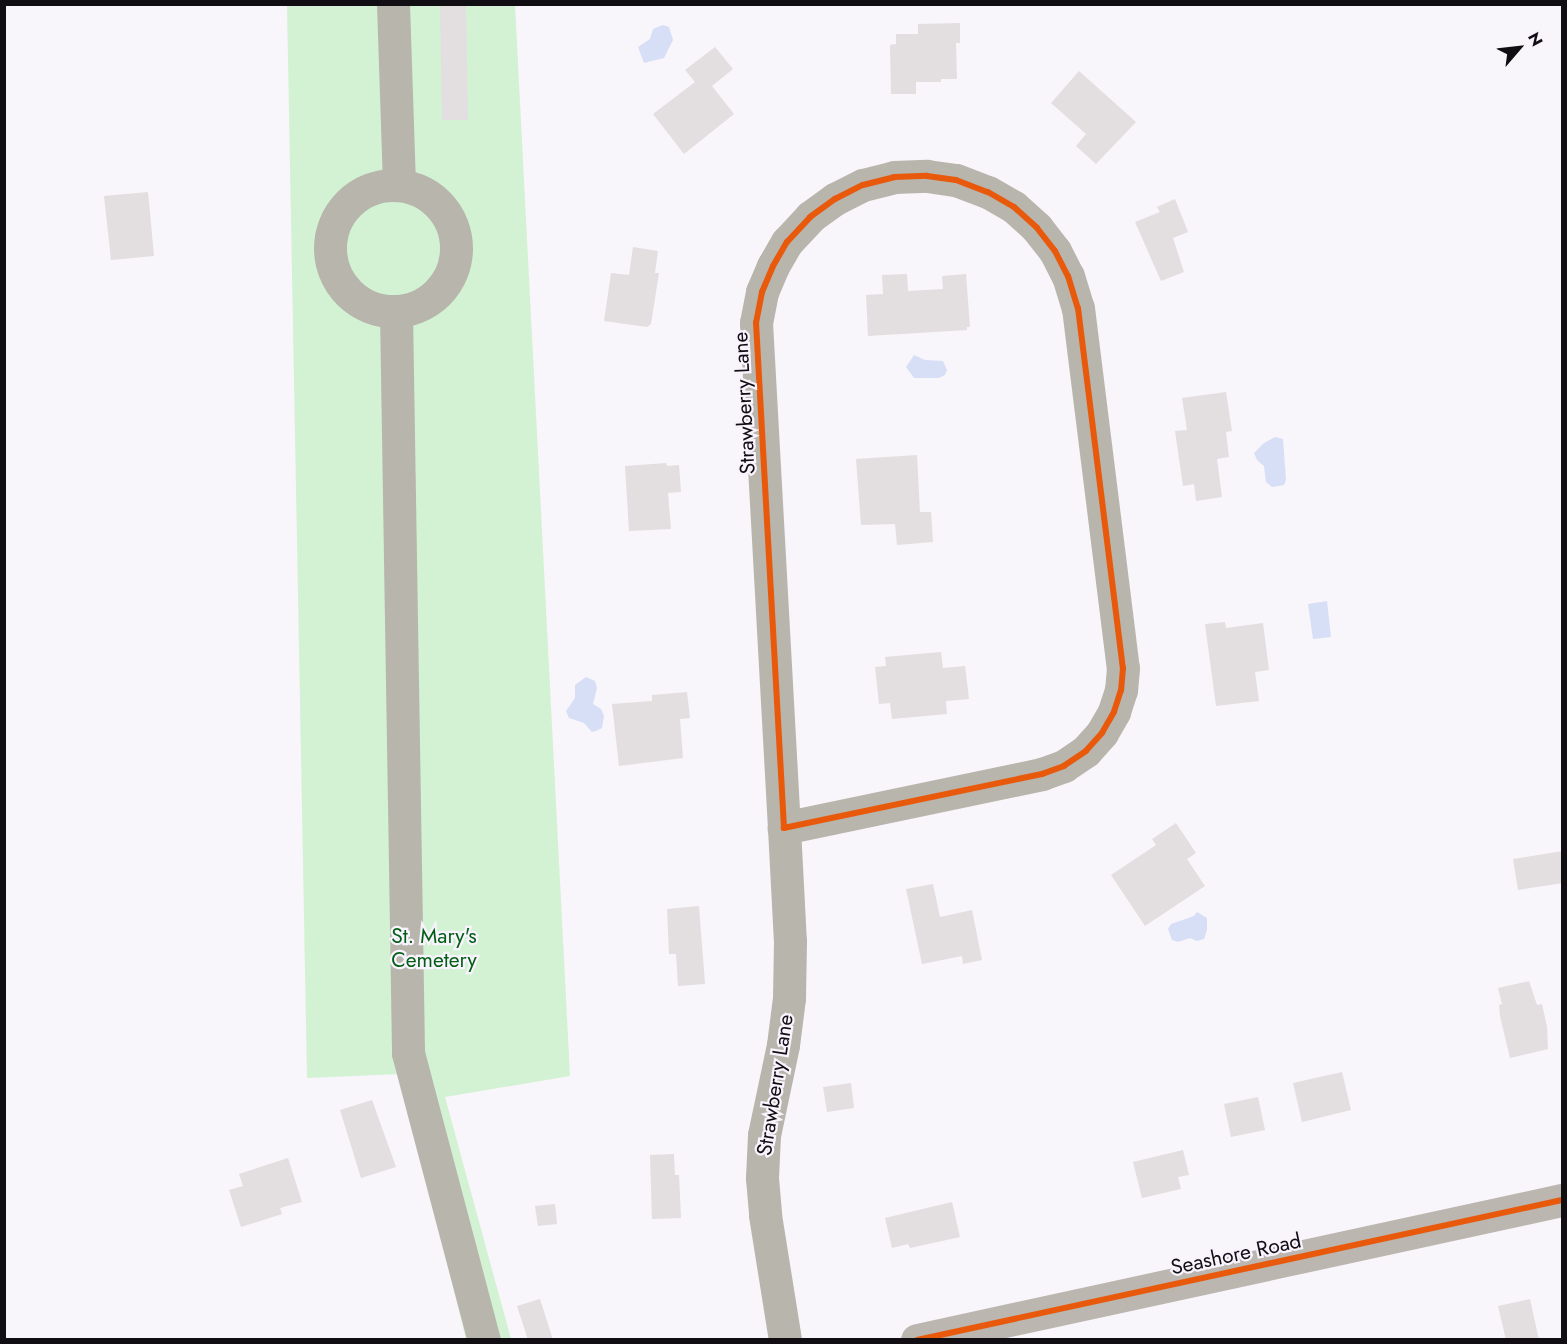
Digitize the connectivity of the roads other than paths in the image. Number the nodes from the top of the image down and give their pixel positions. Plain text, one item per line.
1 (393, 4) edge
2 (399, 184) junction
3 (396, 312) junction
4 (784, 828) junction
5 (1563, 1200) edge
6 (484, 1340) edge
7 (785, 1340) edge
8 (917, 1340) edge

1 - 2 street
2 - 3 street
2 - 3 street
3 - 6 street
4 - 4 street, Strawberry Lane
4 - 7 street, Strawberry Lane
5 - 8 main road, Seashore Road

